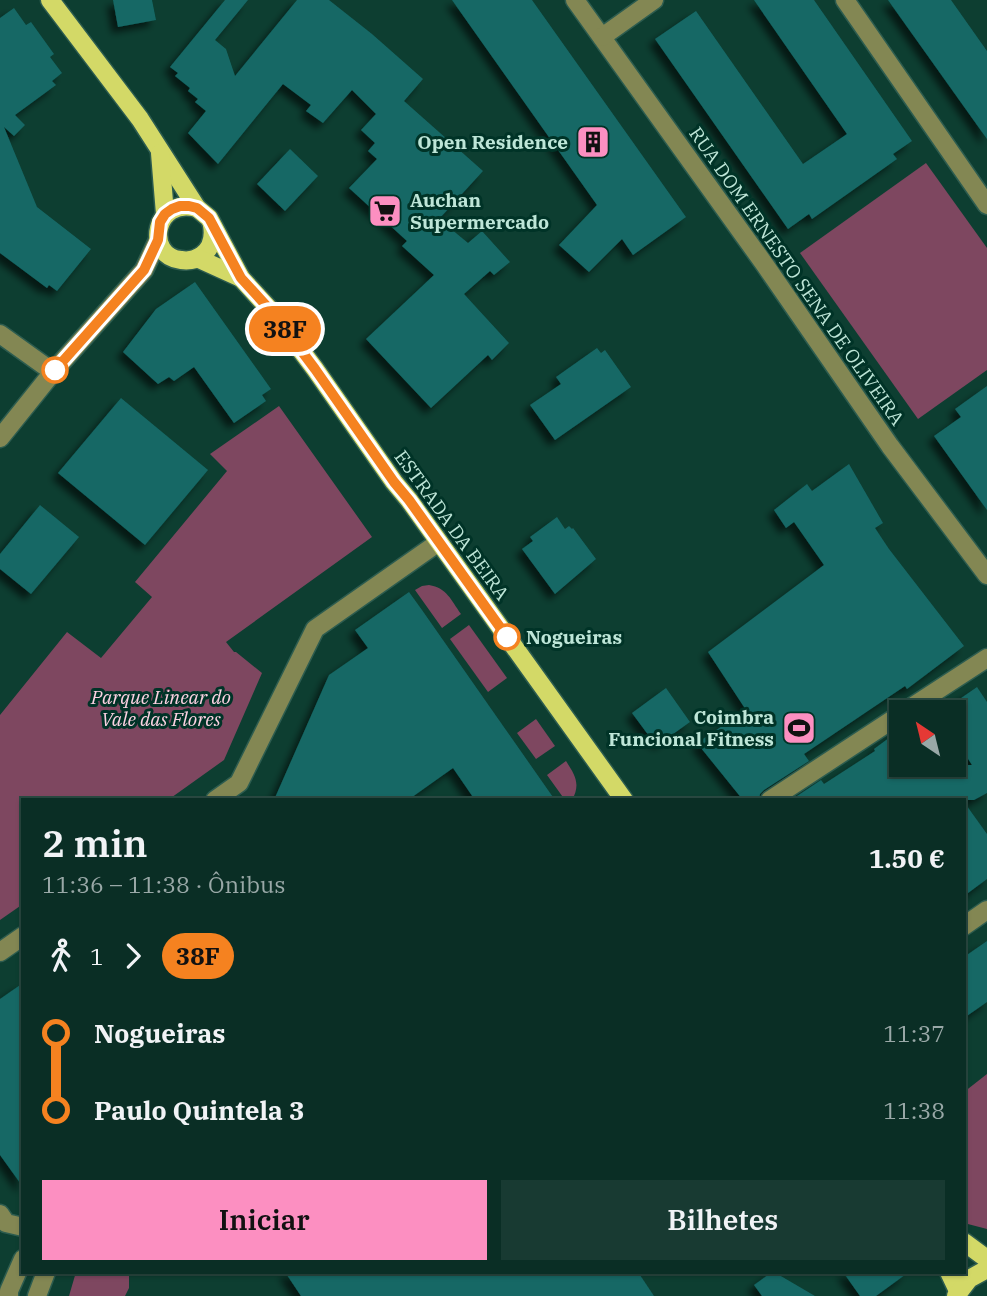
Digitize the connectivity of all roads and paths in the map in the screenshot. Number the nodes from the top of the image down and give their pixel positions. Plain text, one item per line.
1 (50, 0) edge
2 (575, 0) edge
3 (654, 0) edge
4 (845, 0) edge
5 (602, 37) junction
6 (160, 150) junction
7 (987, 205) edge
8 (197, 208) junction
9 (165, 214) junction
10 (212, 225) junction
11 (158, 240) junction
12 (197, 258) junction
13 (176, 259) junction
14 (144, 270) junction
15 (241, 278) junction
16 (0, 334) edge
17 (53, 372) junction
18 (0, 438) edge
19 (439, 542) junction
20 (987, 575) edge
21 (987, 658) edge
22 (923, 700) edge
23 (889, 722) edge
24 (218, 798) edge
25 (622, 798) edge
26 (773, 798) edge
27 (987, 910) edge
28 (966, 925) edge
29 (21, 937) edge
30 (0, 952) edge
31 (0, 1214) edge
32 (21, 1227) edge
33 (966, 1243) edge
34 (987, 1259) edge
35 (21, 1264) edge
36 (987, 1269) edge
37 (45, 1274) edge
38 (950, 1274) edge
39 (957, 1294) edge
40 (9, 1296) edge
41 (37, 1296) edge

1 - 6 main road, ESTRADA DA BEIRA
2 - 5 street, RUA DOM ERNESTO SENA DE OLIVEIRA
3 - 5 street
4 - 7 street
5 - 20 street, RUA DOM ERNESTO SENA DE OLIVEIRA
6 - 8 main road, ESTRADA DA BEIRA
6 - 9 main road, ESTRADA DA BEIRA
8 - 9 main road
8 - 10 main road, ESTRADA DA BEIRA
9 - 11 main road, ESTRADA DA BEIRA
10 - 12 main road
10 - 15 main road, ESTRADA DA BEIRA
11 - 13 main road
11 - 14 street
12 - 13 main road, ESTRADA DA BEIRA
12 - 15 main road, ESTRADA DA BEIRA
13 - 14 street
14 - 17 street
15 - 19 main road, ESTRADA DA BEIRA
16 - 17 street
17 - 18 street
19 - 24 street
19 - 25 main road, ESTRADA DA BEIRA
21 - 22 street
23 - 26 street
27 - 28 street
29 - 30 street
31 - 32 street
33 - 34 main road
35 - 40 street
36 - 39 main road
37 - 41 street
38 - 39 main road

